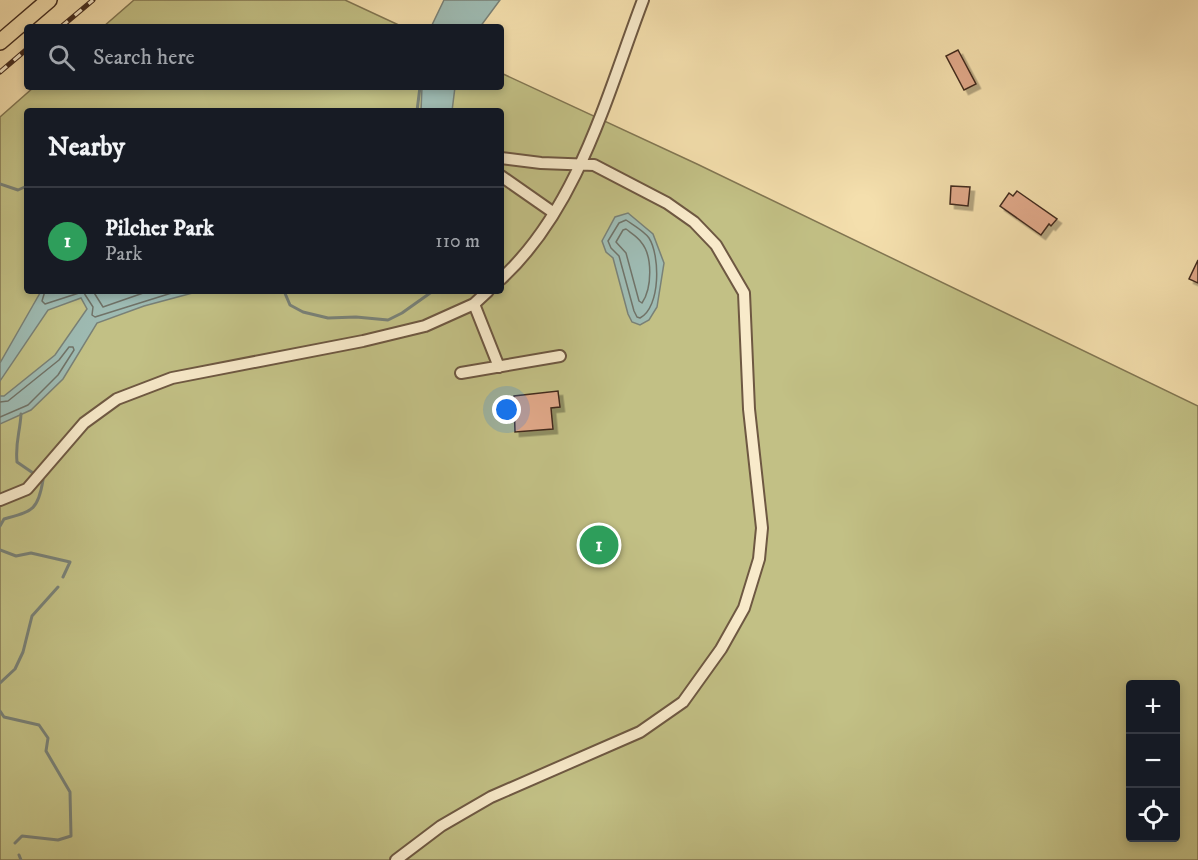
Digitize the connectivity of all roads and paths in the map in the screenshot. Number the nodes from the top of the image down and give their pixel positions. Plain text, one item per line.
1 (49, 0) edge
2 (643, 0) edge
3 (0, 42) edge
4 (504, 158) edge
5 (581, 164) junction
6 (504, 178) edge
7 (554, 213) junction
8 (504, 276) edge
9 (485, 294) edge
10 (474, 304) junction
11 (560, 356) dead end
12 (499, 367) junction
13 (461, 373) dead end
14 (0, 500) edge
15 (396, 860) edge

1 - 3 main road
2 - 5 street
4 - 5 street
5 - 7 street
5 - 15 street
6 - 7 street
7 - 8 street
9 - 10 street
10 - 12 street
10 - 14 street
11 - 12 street
12 - 13 street

